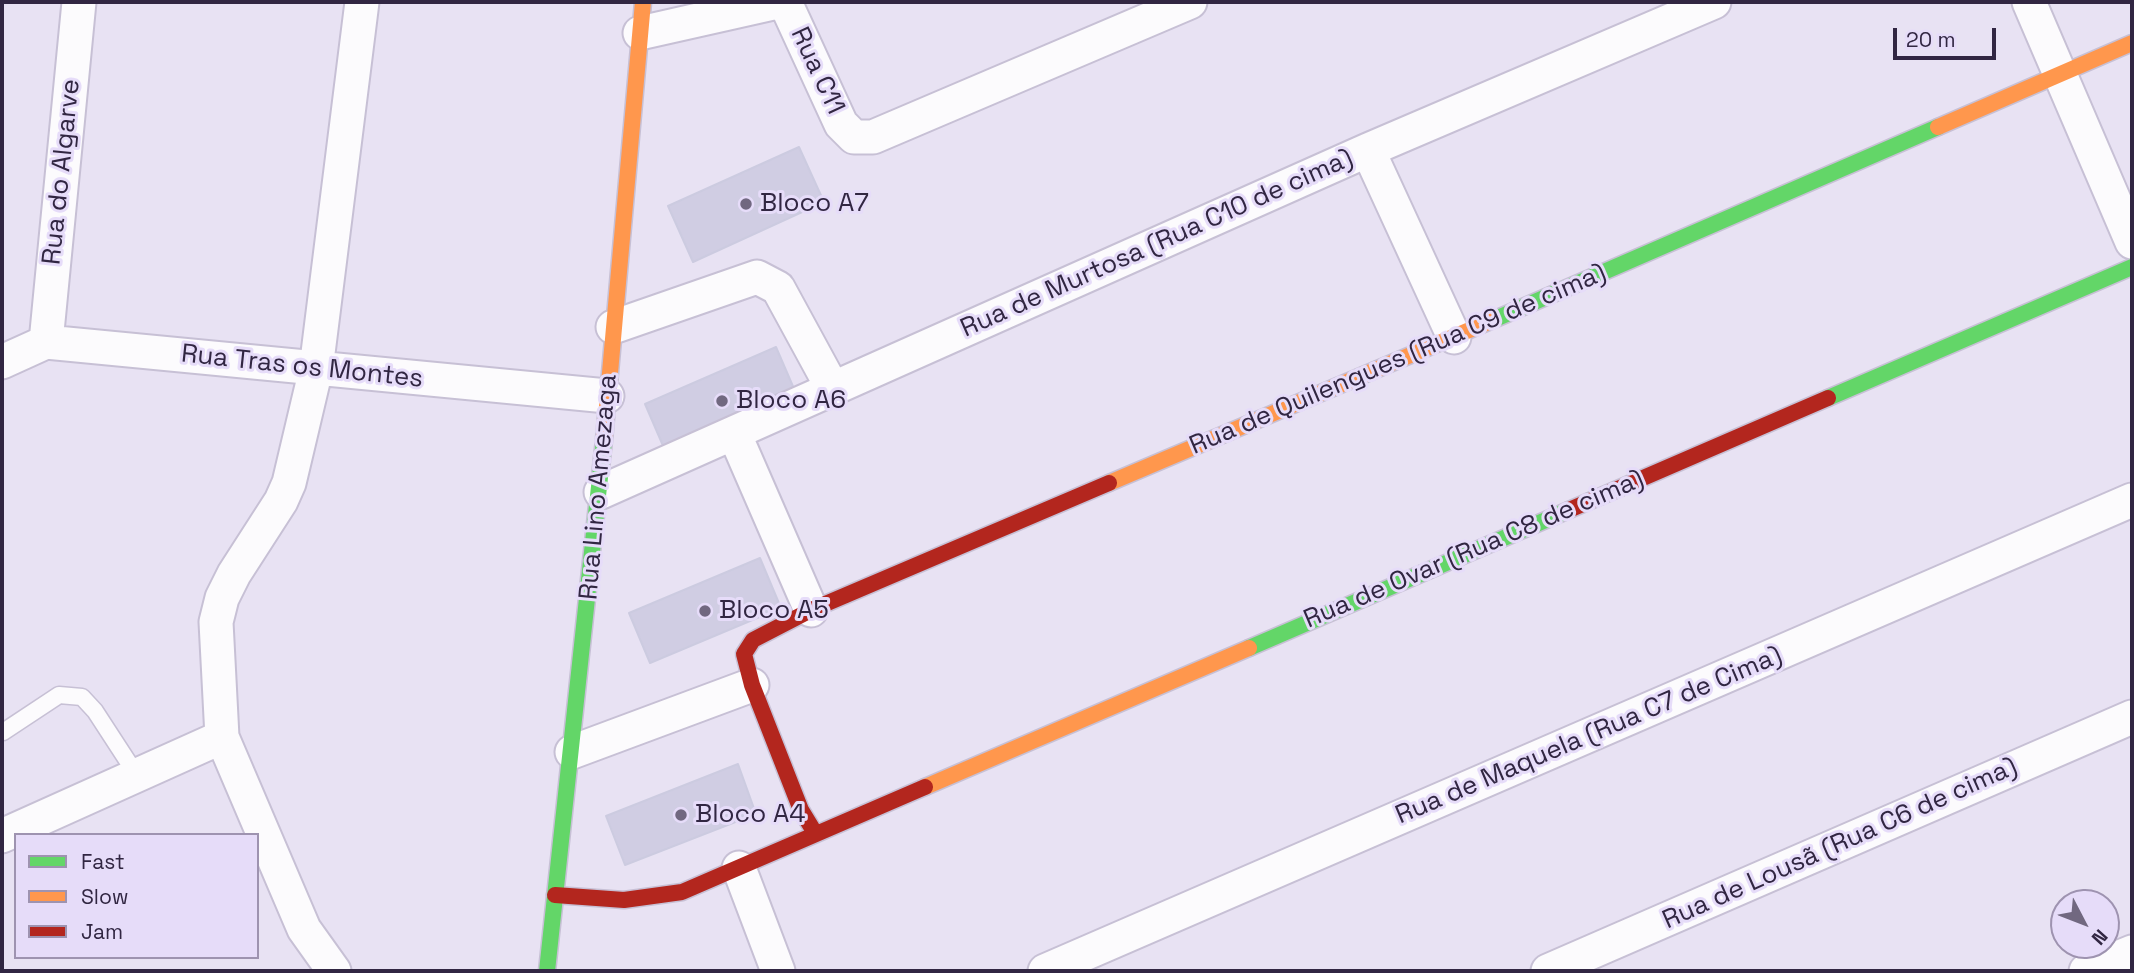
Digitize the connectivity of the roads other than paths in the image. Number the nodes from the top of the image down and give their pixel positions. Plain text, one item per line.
1 (79, 2) edge
2 (362, 2) edge
3 (778, 2) edge
4 (785, 2) edge
5 (1190, 2) edge
6 (1714, 2) edge
7 (2029, 2) edge
8 (642, 17) edge
9 (2132, 43) edge
10 (2059, 74) junction
11 (1368, 150) junction
12 (2132, 242) edge
13 (2132, 267) edge
14 (613, 327) junction
15 (1454, 337) junction
16 (46, 342) junction
17 (2, 362) edge
18 (316, 369) junction
19 (833, 389) junction
20 (607, 396) junction
21 (734, 433) junction
22 (601, 492) junction
23 (2132, 500) edge
24 (811, 610) junction
25 (748, 669) junction
26 (2132, 716) edge
27 (3, 732) edge
28 (222, 737) junction
29 (572, 751) junction
30 (136, 774) junction
31 (815, 833) junction
32 (2, 836) edge
33 (739, 868) junction
34 (555, 895) junction
35 (2132, 952) edge
36 (334, 971) edge
37 (547, 971) edge
38 (778, 971) edge
39 (1045, 971) edge
40 (1548, 971) edge
41 (2086, 971) edge

1 - 16 street, Rua do Algarve
2 - 18 street
3 - 8 street
4 - 5 street, Rua C11
6 - 11 street, Rua de Murtosa (Rua C10 de cima)
7 - 10 street
8 - 14 street, Rua Lino Amezaga
9 - 10 street, Rua de Quilengues (Rua C9 de cima)
10 - 12 street
10 - 15 street, Rua de Quilengues (Rua C9 de cima)
11 - 15 street
11 - 19 street, Rua de Murtosa (Rua C10 de cima)
13 - 31 street, Rua de Ovar (Rua C8 de cima)
14 - 19 street
14 - 20 street, Rua Lino Amezaga
15 - 24 street, Rua de Quilengues (Rua C9 de cima)
16 - 17 street
16 - 18 street, Rua Tras os Montes
18 - 20 street, Rua Tras os Montes
18 - 28 street
19 - 21 street, Rua de Murtosa (Rua C10 de cima)
20 - 22 street, Rua Lino Amezaga
21 - 22 street, Rua de Murtosa (Rua C10 de cima)
21 - 24 street
22 - 29 street, Rua Lino Amezaga
23 - 39 street, Rua de Maquela (Rua C7 de Cima)
24 - 25 street, Rua de Quilengues (Rua C9 de cima)
25 - 29 street
25 - 31 street
26 - 40 street, Rua de Lousã (Rua C6 de cima)
27 - 30 lane
28 - 30 street
28 - 36 street
29 - 34 street, Rua Lino Amezaga
30 - 32 street
31 - 33 street, Rua de Ovar (Rua C8 de cima)
33 - 34 street, Rua de Ovar (Rua C8 de cima)
33 - 38 street
34 - 37 street, Rua Lino Amezaga
35 - 41 street

